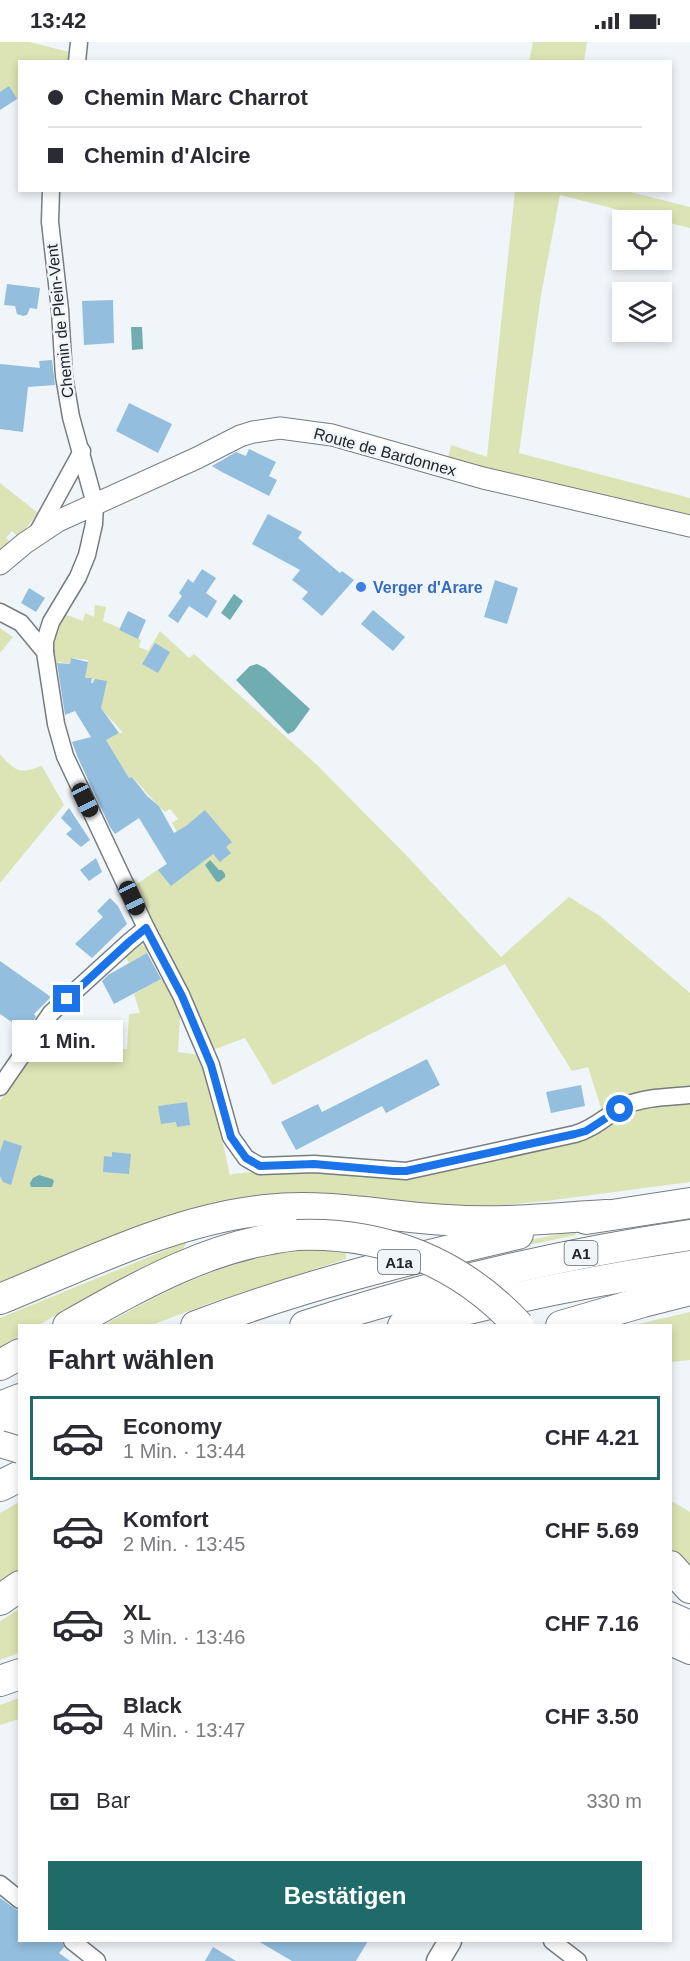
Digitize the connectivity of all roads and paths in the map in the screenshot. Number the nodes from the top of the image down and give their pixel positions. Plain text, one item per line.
1 (79, 42) edge
2 (77, 60) edge
3 (51, 192) edge
4 (82, 450) junction
5 (95, 504) junction
6 (690, 526) edge
7 (36, 535) junction
8 (0, 564) edge
9 (0, 612) edge
10 (45, 651) junction
11 (146, 928) junction
12 (0, 1087) edge
13 (690, 1095) edge
14 (690, 1203) edge
15 (606, 1215) junction
16 (690, 1234) edge
17 (690, 1266) edge
18 (690, 1290) edge
19 (532, 1294) junction
20 (0, 1299) edge
21 (72, 1324) edge
22 (202, 1324) edge
23 (311, 1324) edge
24 (411, 1324) edge
25 (456, 1324) edge
26 (517, 1324) edge
27 (568, 1324) edge
28 (18, 1355) edge
29 (0, 1365) edge
30 (18, 1401) edge
31 (0, 1407) edge
32 (0, 1422) edge
33 (18, 1427) edge
34 (0, 1444) edge
35 (18, 1448) edge
36 (18, 1449) edge
37 (0, 1455) edge
38 (18, 1477) edge
39 (0, 1486) edge
40 (672, 1568) edge
41 (18, 1587) edge
42 (690, 1588) edge
43 (0, 1600) edge
44 (672, 1620) edge
45 (680, 1642) edge
46 (18, 1675) edge
47 (0, 1681) edge
48 (0, 1884) edge
49 (18, 1898) edge
50 (73, 1942) edge
51 (449, 1942) edge
52 (553, 1942) edge
53 (97, 1961) edge
54 (438, 1961) edge
55 (578, 1961) edge

1 - 2 street
3 - 4 street, Chemin de Plein-Vent
4 - 5 street, Chemin de Plein-Vent
4 - 7 street
5 - 6 street, Route de Bardonnex
5 - 7 street, Route de Bardonnex
5 - 10 street, Chemin de Plein-Vent
7 - 8 street, Route de Bardonnex
9 - 10 street
10 - 11 street
11 - 12 street
11 - 13 street
14 - 15 highway, A1a
15 - 20 highway
15 - 22 highway, A1a
16 - 23 highway, A1
17 - 19 highway, A1
18 - 27 highway
19 - 24 highway, A1
19 - 25 highway
21 - 26 highway, bridge
28 - 29 highway
30 - 31 highway
32 - 33 main road
34 - 35 main road, bridge
36 - 37 highway
38 - 39 highway
40 - 42 highway
41 - 43 highway
44 - 45 main road
46 - 47 highway
48 - 49 street
50 - 53 street
51 - 54 main road
52 - 55 street

